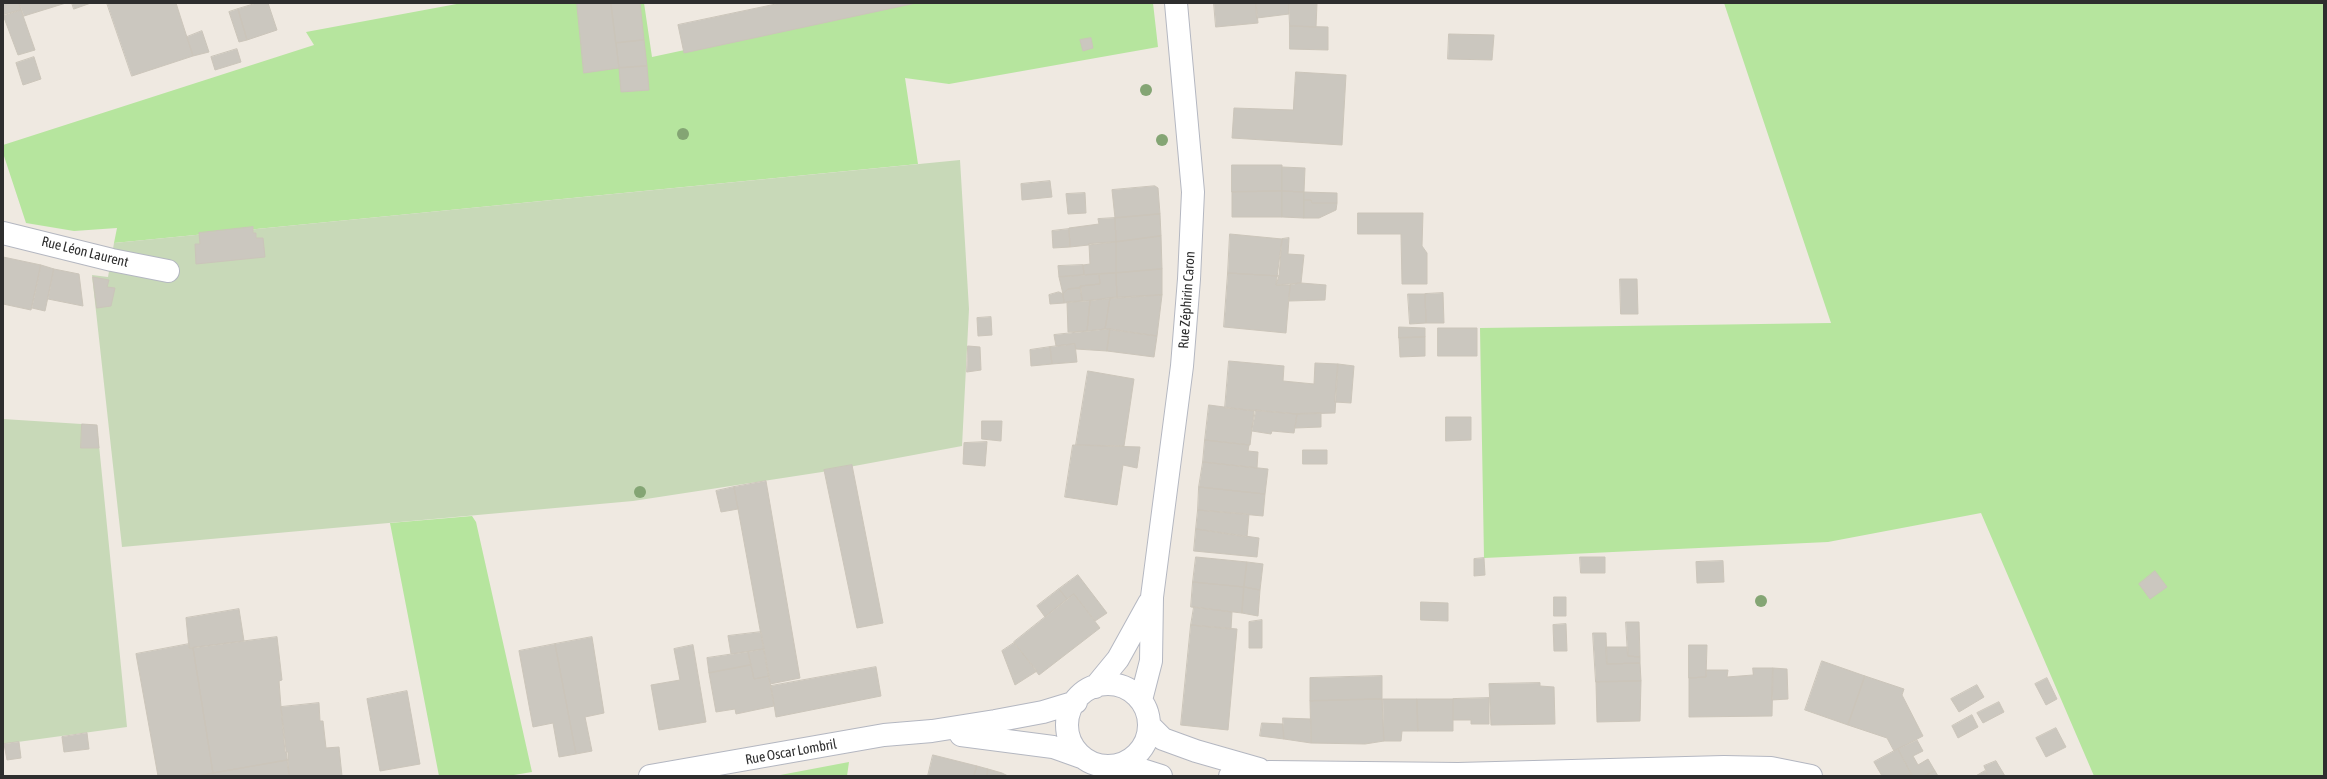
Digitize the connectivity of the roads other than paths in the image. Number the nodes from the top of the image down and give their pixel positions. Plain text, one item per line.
1 (1176, 3) edge
2 (3, 233) edge
3 (168, 271) dead end
4 (1152, 597) junction
5 (1095, 687) junction
6 (1141, 700) junction
7 (1076, 702) junction
8 (1149, 725) junction
9 (932, 732) junction
10 (1081, 757) junction
11 (1123, 764) junction
12 (1270, 772) junction
13 (650, 776) edge
14 (1161, 776) edge
15 (1230, 776) edge
16 (1811, 776) edge

1 - 4 street, Rue Zéphirin Caron
2 - 3 street, Rue Léon Laurent
4 - 5 street, Rue Zéphirin Caron
4 - 6 street, Rue Zéphirin Caron
5 - 6 street
5 - 7 street
6 - 8 street
7 - 9 street, Rue Oscar Lombril
7 - 10 street
8 - 11 street
8 - 12 street
9 - 10 street, Rue Oscar Lombril
9 - 13 street, Rue Oscar Lombril
10 - 11 street
11 - 14 street
12 - 15 street
12 - 16 street

